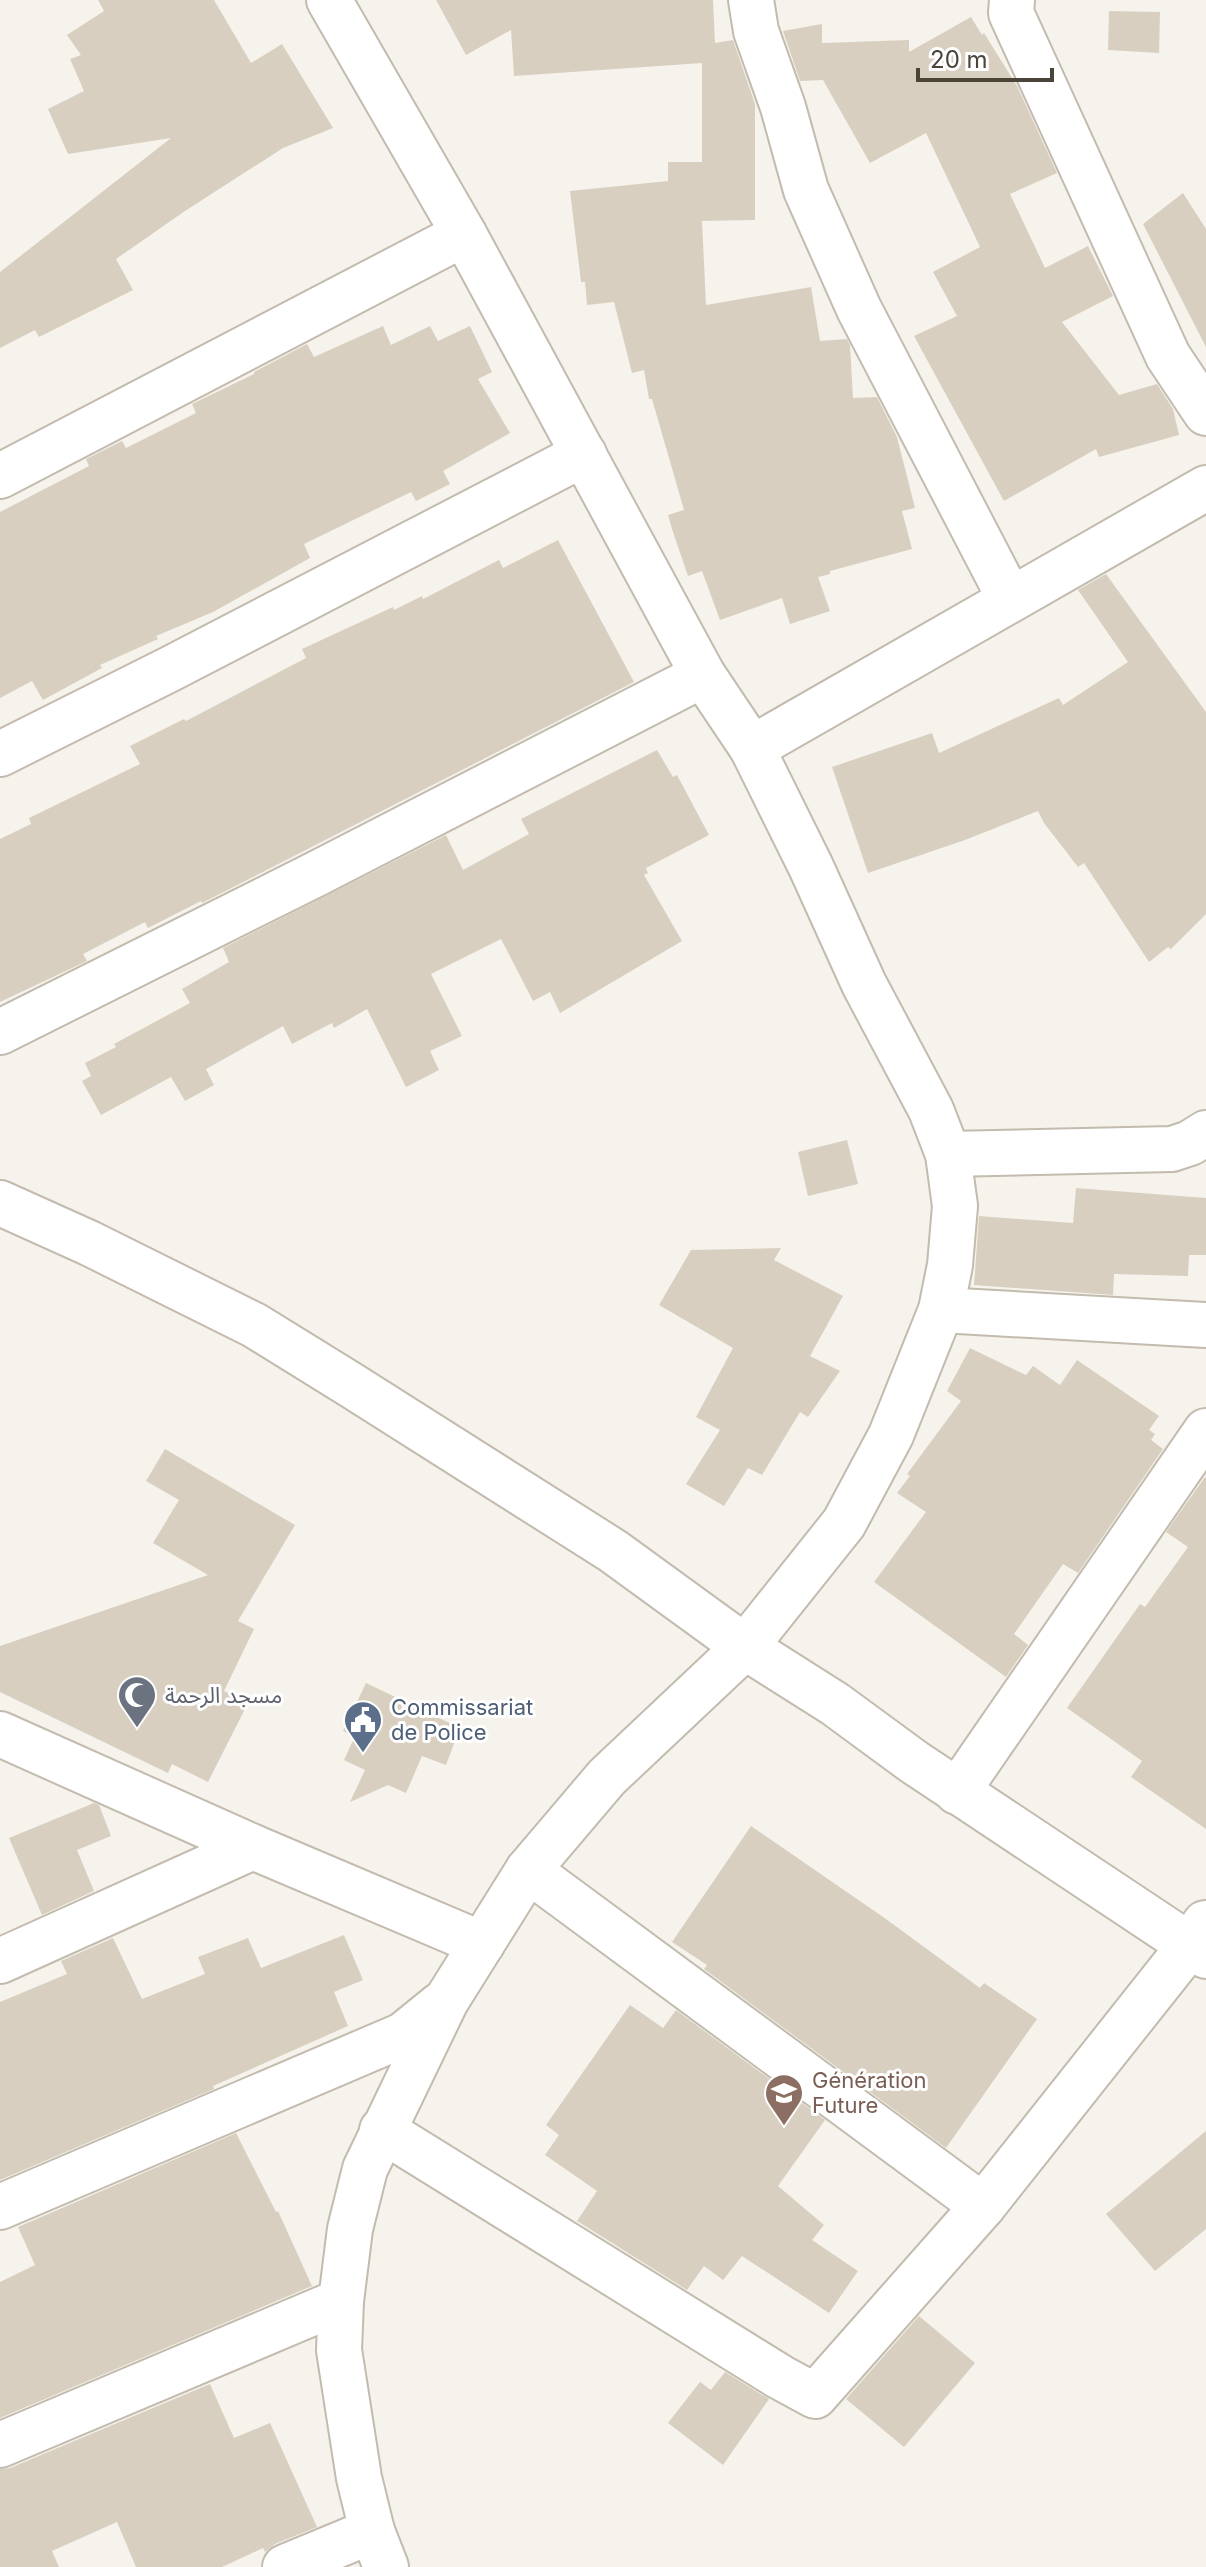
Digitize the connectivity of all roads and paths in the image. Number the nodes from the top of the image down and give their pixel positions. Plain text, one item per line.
1 (329, 0) edge
2 (751, 0) edge
3 (1012, 0) edge
4 (464, 234) junction
5 (1206, 413) edge
6 (584, 454) junction
7 (0, 476) edge
8 (1206, 488) edge
9 (1010, 599) junction
10 (703, 675) junction
11 (752, 748) junction
12 (0, 754) edge
13 (0, 1032) edge
14 (1206, 1133) edge
15 (948, 1154) junction
16 (4, 1199) edge
17 (941, 1310) junction
18 (1206, 1325) edge
19 (1206, 1431) edge
20 (745, 1647) junction
21 (0, 1734) edge
22 (957, 1792) junction
23 (253, 1847) junction
24 (528, 1870) junction
25 (1201, 1940) edge
26 (482, 1944) junction
27 (0, 1961) edge
28 (446, 2001) junction
29 (382, 2130) junction
30 (983, 2206) junction
31 (0, 2207) edge
32 (341, 2301) junction
33 (0, 2445) edge
34 (379, 2549) edge
35 (285, 2567) edge

1 - 4 street
2 - 9 street
3 - 5 street
4 - 6 street
4 - 7 street
6 - 10 street
6 - 12 street
8 - 9 street
9 - 11 street
10 - 11 street
10 - 13 street
11 - 15 street
14 - 15 street
15 - 17 street
16 - 20 street
17 - 18 street
17 - 20 street
19 - 22 street
20 - 22 street
20 - 24 street
21 - 23 street
22 - 25 street
23 - 26 street
23 - 27 street
24 - 26 street
24 - 30 street
25 - 30 street
26 - 28 street
28 - 29 street
28 - 31 street
29 - 30 street
29 - 32 street
32 - 33 street
32 - 34 street
34 - 35 street

